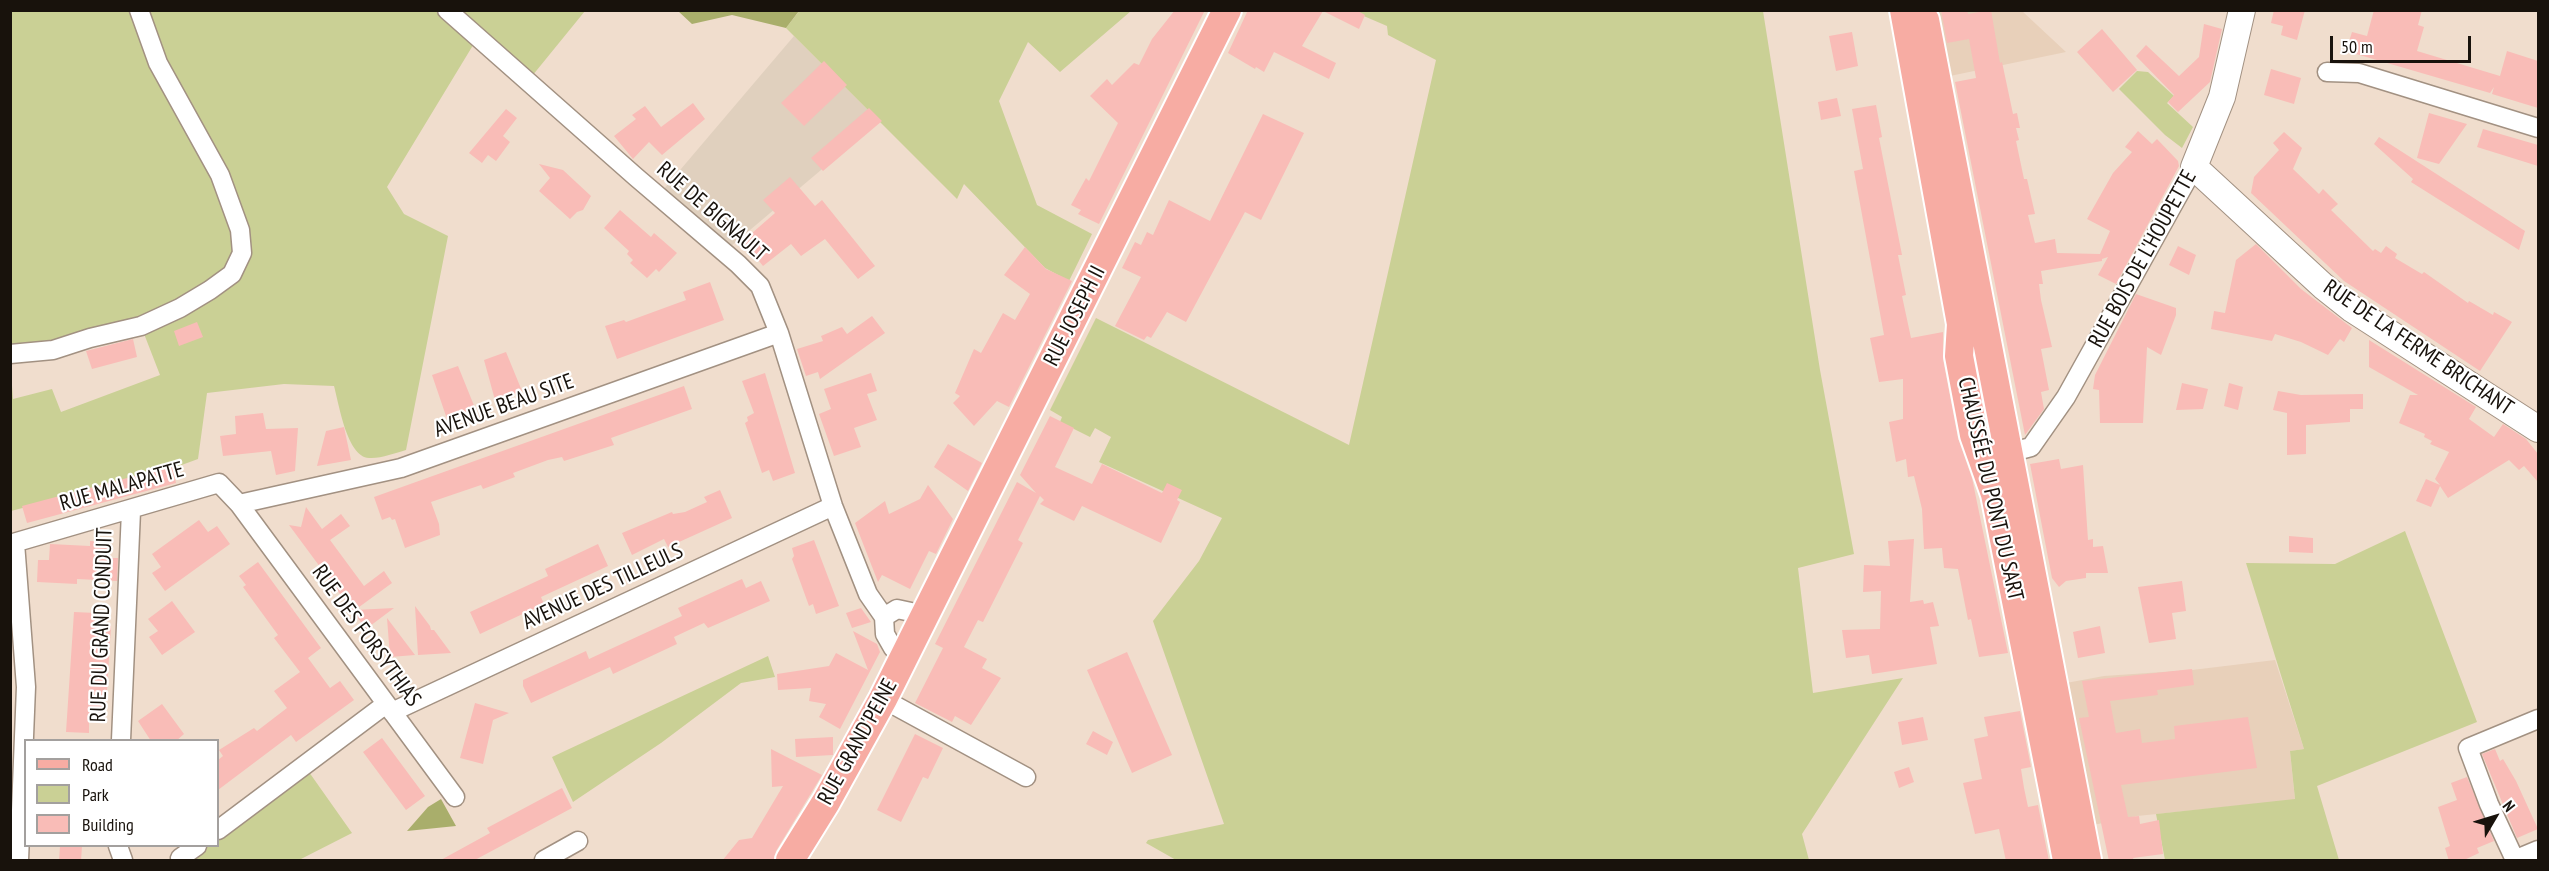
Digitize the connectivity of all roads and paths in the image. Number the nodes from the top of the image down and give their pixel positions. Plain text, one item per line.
1 (138, 10) edge
2 (447, 10) edge
3 (1227, 10) edge
4 (1904, 10) edge
5 (1923, 10) edge
6 (2242, 10) edge
7 (2327, 72) dead end
8 (2538, 128) edge
9 (2194, 167) junction
10 (779, 333) junction
11 (10, 354) edge
12 (2538, 429) edge
13 (1996, 456) junction
14 (239, 504) junction
15 (833, 506) junction
16 (130, 511) junction
17 (13, 543) edge
18 (884, 617) junction
19 (922, 621) junction
20 (904, 657) junction
21 (883, 699) junction
22 (389, 708) junction
23 (2538, 719) edge
24 (121, 739) edge
25 (1026, 777) dead end
26 (455, 797) dead end
27 (219, 829) edge
28 (578, 841) dead end
29 (196, 847) edge
30 (2538, 850) edge
31 (180, 858) dead end
32 (2515, 860) edge
33 (19, 861) edge
34 (544, 861) edge
35 (790, 861) edge
36 (2067, 861) edge
37 (2087, 861) edge

1 - 11 street
2 - 10 street, RUE DE BIGNAULT
3 - 19 main road, RUE JOSEPH II
4 - 13 main road, CHAUSSÉE DU PONT DU SART
5 - 13 main road, CHAUSSÉE DU PONT DU SART
6 - 9 street, RUE BOIS DE L'HOUPETTE
7 - 8 street
9 - 12 street, RUE DE LA FERME BRICHANT
9 - 13 street, RUE BOIS DE L'HOUPETTE
10 - 14 street, AVENUE BEAU SITE
10 - 15 street, RUE DE BIGNAULT
13 - 36 main road, CHAUSSÉE DU PONT DU SART
13 - 37 main road, CHAUSSÉE DU PONT DU SART
14 - 16 street, RUE MALAPATTE
14 - 22 street, RUE DES FORSYTHIAS
15 - 18 street, RUE DE BIGNAULT
15 - 22 street, AVENUE DES TILLEULS
16 - 17 street, RUE MALAPATTE
16 - 24 street, RUE DU GRAND CONDUIT
17 - 33 street
18 - 19 street
18 - 20 street, RUE DE BIGNAULT
19 - 20 main road, RUE GRAND'PEINE
20 - 21 main road, RUE GRAND'PEINE
21 - 25 street
21 - 35 main road, RUE GRAND'PEINE
22 - 26 street, RUE DES FORSYTHIAS
22 - 27 street, AVENUE DES TILLEULS
23 - 32 street
28 - 34 street
29 - 31 street
30 - 32 street

